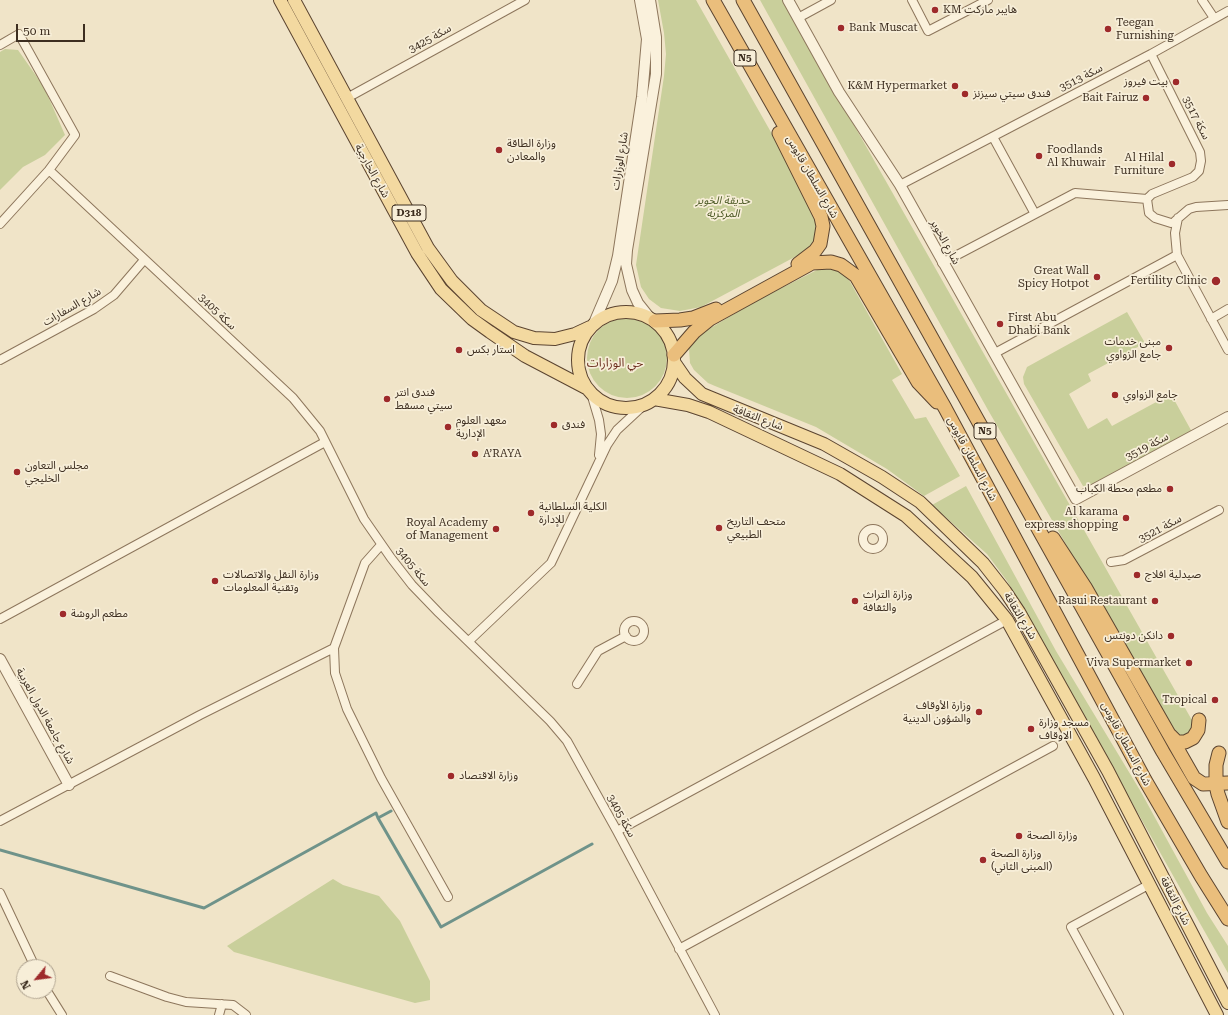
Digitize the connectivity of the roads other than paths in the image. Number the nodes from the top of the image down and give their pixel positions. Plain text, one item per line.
1 (280, 0) edge
2 (294, 0) edge
3 (524, 0) edge
4 (640, 0) edge
5 (650, 0) edge
6 (713, 0) edge
7 (743, 0) edge
8 (788, 0) edge
9 (831, 0) edge
10 (912, 0) edge
11 (1202, 0) edge
12 (984, 1) edge
13 (1228, 10) edge
14 (798, 18) junction
15 (1214, 18) junction
16 (0, 45) edge
17 (1151, 54) junction
18 (325, 56) junction
19 (314, 63) junction
20 (327, 87) junction
21 (347, 98) junction
22 (777, 115) junction
23 (345, 119) junction
24 (993, 137) junction
25 (49, 170) junction
26 (900, 185) junction
27 (1147, 199) junction
28 (1228, 205) edge
29 (1035, 214) junction
30 (0, 224) edge
31 (1173, 226) junction
32 (1177, 255) junction
33 (144, 260) junction
34 (942, 262) junction
35 (1228, 309) edge
36 (653, 319) junction
37 (1211, 319) junction
38 (592, 325) junction
39 (1228, 350) edge
40 (995, 353) junction
41 (674, 358) junction
42 (0, 360) edge
43 (589, 390) junction
44 (649, 402) junction
45 (945, 408) junction
46 (1228, 417) edge
47 (325, 442) junction
48 (994, 449) junction
49 (598, 461) junction
50 (1076, 499) joint
51 (1219, 510) dead end
52 (381, 545) junction
53 (1111, 562) dead end
54 (989, 571) junction
55 (0, 619) edge
56 (1007, 620) junction
57 (626, 636) dead end
58 (469, 641) junction
59 (334, 648) junction
60 (0, 659) edge
61 (577, 684) dead end
62 (1071, 704) junction
63 (1199, 720) dead end
64 (1167, 732) junction
65 (1053, 746) dead end
66 (1219, 753) dead end
67 (1222, 784) edge
68 (69, 785) junction
69 (0, 821) edge
70 (1228, 822) edge
71 (617, 831) junction
72 (1228, 862) edge
73 (1150, 884) junction
74 (0, 893) edge
75 (448, 896) dead end
76 (1228, 919) edge
77 (679, 949) junction
78 (31, 959) edge
79 (110, 976) dead end
80 (52, 999) edge
81 (1228, 1003) edge
82 (222, 1004) junction
83 (62, 1015) edge
84 (219, 1015) edge
85 (246, 1015) edge
86 (714, 1015) edge
87 (1119, 1015) edge
88 (1217, 1015) edge

1 - 19 main road, شارع الخارجية / D318
2 - 18 main road, شارع الخارجية / D318
3 - 21 street, سكة 3425
4 - 38 street, شارع الوزارات
5 - 36 street, شارع الوزارات
6 - 22 highway, شارع السلطان قابوس / N5
7 - 48 highway, N5
8 - 14 street, شارع الخوير
9 - 14 street
10 - 12 street
11 - 15 street
13 - 15 street, سكة 3513
14 - 26 street, شارع الخوير
15 - 17 street, سكة 3513
16 - 25 street
17 - 24 street, سكة 3513
17 - 27 street, سكة 3517
18 - 19 main road
18 - 21 main road, شارع الخارجية / D318
19 - 20 main road, شارع الخارجية / D318
20 - 21 main road
20 - 23 main road, شارع الخارجية / D318
21 - 23 main road
21 - 38 main road, شارع الخارجية / D318
22 - 36 highway
22 - 45 highway, شارع السلطان قابوس / N5
23 - 43 main road, شارع الخارجية / D318
24 - 26 street, سكة 3513
24 - 29 street
25 - 30 street
25 - 33 street, سكة 3405
26 - 34 street, شارع الخوير
27 - 29 street
27 - 31 street
28 - 31 street
29 - 34 street
31 - 32 street
32 - 37 street
32 - 40 street
33 - 42 street, شارع السفارات
33 - 47 street, سكة 3405
34 - 40 street, شارع الخوير
35 - 37 street
36 - 38 main road, D318
36 - 41 main road
37 - 39 street
38 - 43 main road
40 - 50 street, شارع الخوير
41 - 44 main road
41 - 45 highway
41 - 54 main road, شارع الثقافة
43 - 44 main road, D318
43 - 49 street
44 - 49 street
44 - 56 main road, شارع الثقافة
45 - 76 highway, شارع السلطان قابوس / N5
46 - 50 street, سكة 3519
47 - 52 street, سكة 3405
47 - 55 street
48 - 64 highway
48 - 72 highway, N5
49 - 58 street
51 - 53 street, سكة 3521
52 - 58 street, سكة 3405
52 - 59 street
54 - 56 main road
54 - 62 main road, شارع الثقافة
56 - 62 main road
56 - 71 street
56 - 73 main road, شارع الثقافة
57 - 61 street
58 - 71 street, سكة 3405
59 - 68 street
59 - 75 street
60 - 68 street, شارع جامعة الدول العربية
62 - 81 main road, شارع الثقافة
63 - 64 highway
64 - 67 highway
65 - 77 street
66 - 67 highway
67 - 70 highway
68 - 69 street
71 - 77 street, سكة 3405
73 - 87 street
73 - 88 main road, شارع الثقافة
74 - 78 street
77 - 86 street, سكة 3405
79 - 82 street
80 - 83 street
82 - 84 street
82 - 85 street

